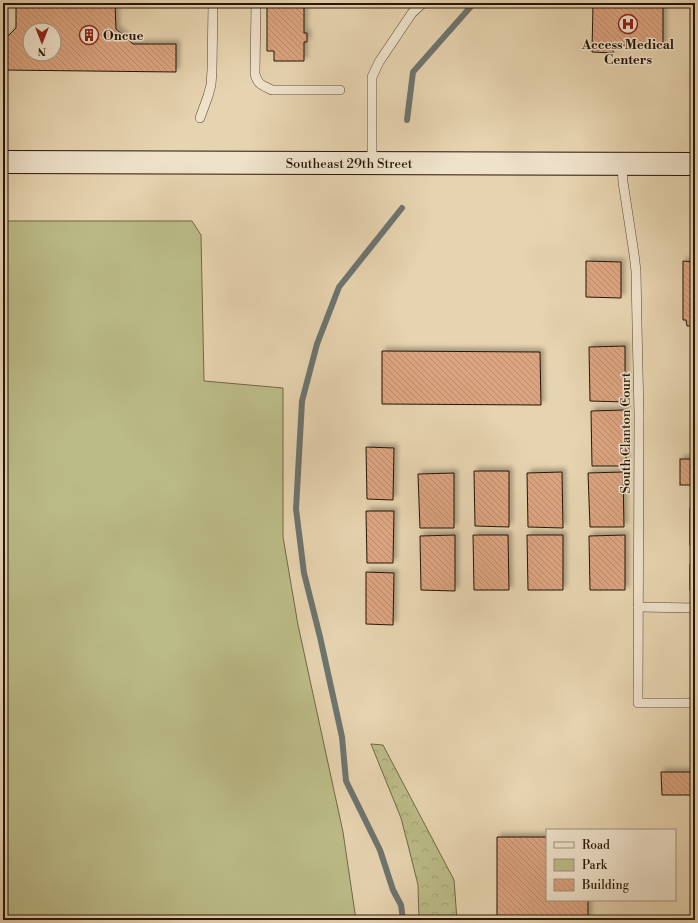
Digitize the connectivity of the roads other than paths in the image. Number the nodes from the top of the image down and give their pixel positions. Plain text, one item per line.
1 (213, 3) edge
2 (256, 3) edge
3 (423, 3) edge
4 (340, 90) dead end
5 (200, 118) dead end
6 (3, 162) edge
7 (372, 163) junction
8 (622, 164) junction
9 (695, 164) edge
10 (638, 607) junction
11 (695, 608) edge
12 (695, 703) edge

1 - 5 lane
2 - 4 lane
3 - 7 lane
6 - 7 main road, Southeast 29th Street
7 - 8 main road, Southeast 29th Street
8 - 9 main road, Southeast 29th Street
8 - 10 lane, South Clanton Court
10 - 11 lane
10 - 12 lane, South Clanton Court

